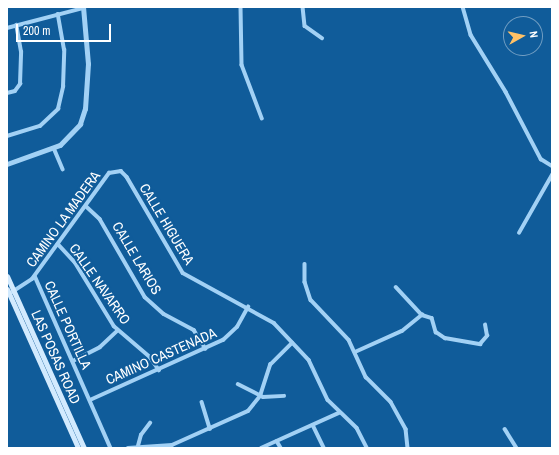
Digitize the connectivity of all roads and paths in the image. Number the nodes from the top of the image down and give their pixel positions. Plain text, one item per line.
1 (241, 7) edge
2 (303, 7) edge
3 (463, 7) edge
4 (83, 8) edge
5 (58, 15) junction
6 (16, 26) junction
7 (7, 28) edge
8 (322, 38) dead end
9 (7, 92) edge
10 (262, 118) dead end
11 (7, 136) edge
12 (54, 148) junction
13 (7, 164) edge
14 (552, 166) edge
15 (63, 169) dead end
16 (118, 171) joint
17 (552, 174) edge
18 (86, 206) junction
19 (519, 232) dead end
20 (58, 244) junction
21 (305, 264) dead end
22 (7, 276) edge
23 (35, 276) junction
24 (396, 287) dead end
25 (9, 292) edge
26 (248, 307) junction
27 (422, 315) junction
28 (485, 325) dead end
29 (117, 331) junction
30 (292, 343) junction
31 (206, 349) junction
32 (355, 352) junction
33 (73, 361) junction
34 (159, 370) junction
35 (238, 384) dead end
36 (260, 396) junction
37 (284, 396) dead end
38 (90, 400) junction
39 (202, 402) dead end
40 (338, 414) junction
41 (150, 422) dead end
42 (313, 425) junction
43 (210, 429) junction
44 (506, 429) dead end
45 (277, 441) junction
46 (138, 446) junction
47 (78, 448) edge
48 (84, 448) edge
49 (111, 448) edge
50 (128, 448) edge
51 (261, 448) edge
52 (281, 448) edge
53 (324, 448) edge
54 (367, 448) edge
55 (408, 448) edge
56 (517, 448) edge

1 - 10 street
2 - 8 street
3 - 14 street
4 - 5 street
4 - 12 street
5 - 6 street
5 - 11 street
6 - 7 street
6 - 9 street
12 - 13 street
12 - 15 street
16 - 18 street, CAMINO LA MADERA
16 - 26 street, CALLE HIGUERA
17 - 19 street
18 - 20 street, CAMINO LA MADERA
18 - 31 street, CALLE LARIOS
20 - 23 street, CAMINO LA MADERA
20 - 29 street, CALLE NAVARRO
21 - 32 street
22 - 25 main road, LAS POSAS ROAD
23 - 25 street, CAMINO LA MADERA
23 - 33 street, CALLE PORTILLA
24 - 27 street
25 - 47 main road, LAS POSAS ROAD
25 - 48 main road, LAS POSAS ROAD
26 - 30 street, CALLE HIGUERA
26 - 31 street, CAMINO CASTENADA
27 - 28 street
27 - 32 street
29 - 33 street
29 - 34 street, CALLE NAVARRO
30 - 36 street
30 - 40 street, CALLE HIGUERA
31 - 34 street, CAMINO CASTENADA
32 - 55 street
33 - 38 street, CALLE PORTILLA
34 - 38 street, CAMINO CASTENADA
35 - 36 street
36 - 37 street
36 - 43 street
38 - 49 street, CALLE PORTILLA
39 - 43 street
40 - 42 street
40 - 54 street, CALLE HIGUERA
41 - 46 street
42 - 45 street
42 - 53 street
43 - 46 street
44 - 56 street
45 - 51 street
45 - 52 street
46 - 50 street

